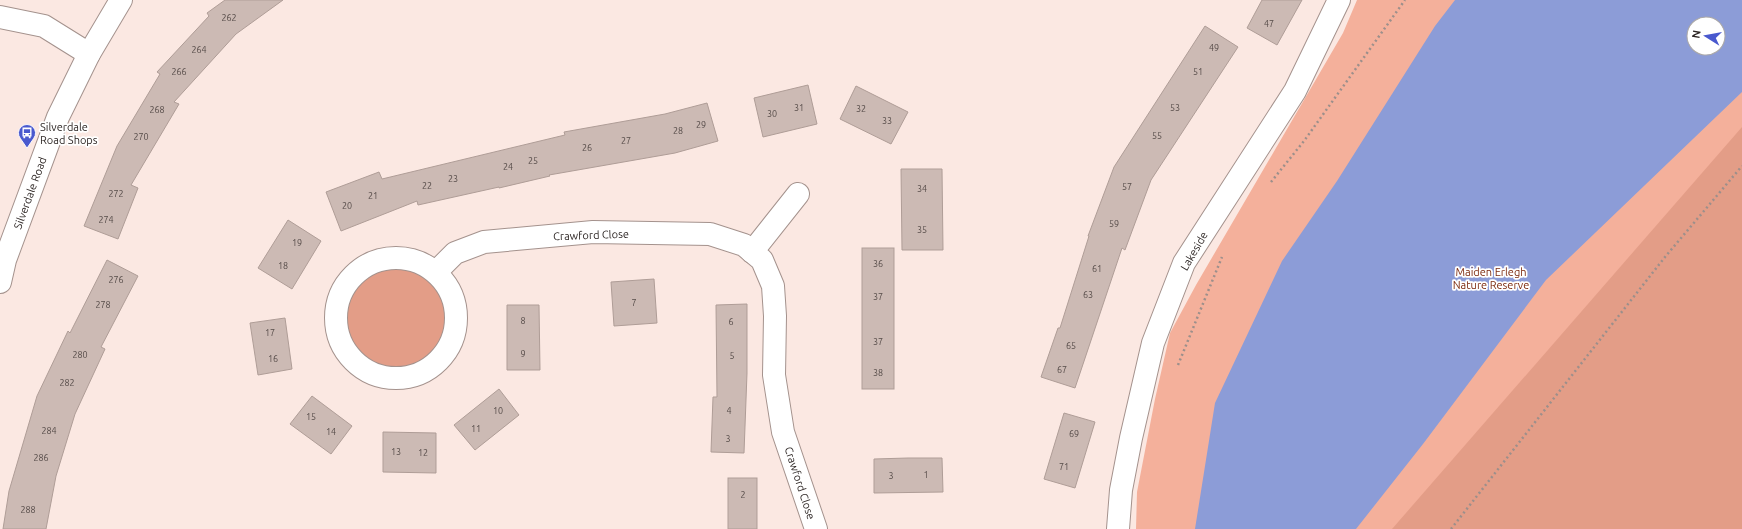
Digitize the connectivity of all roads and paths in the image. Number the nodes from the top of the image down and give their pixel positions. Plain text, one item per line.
1 (121, 0) edge
2 (1339, 0) edge
3 (1405, 0) edge
4 (0, 17) edge
5 (89, 54) junction
6 (1742, 166) edge
7 (1271, 182) dead end
8 (798, 194) dead end
9 (752, 252) junction
10 (1224, 252) dead end
11 (436, 272) junction
12 (0, 282) edge
13 (1178, 366) dead end
14 (816, 529) edge
15 (1118, 529) edge
16 (1451, 529) edge

1 - 5 street, Silverdale Road
2 - 15 street, Lakeside
3 - 7 path
4 - 5 street
5 - 12 street, Silverdale Road
6 - 16 path
8 - 9 street
9 - 11 street, Crawford Close
9 - 14 street, Crawford Close
10 - 13 path
11 - 11 street

